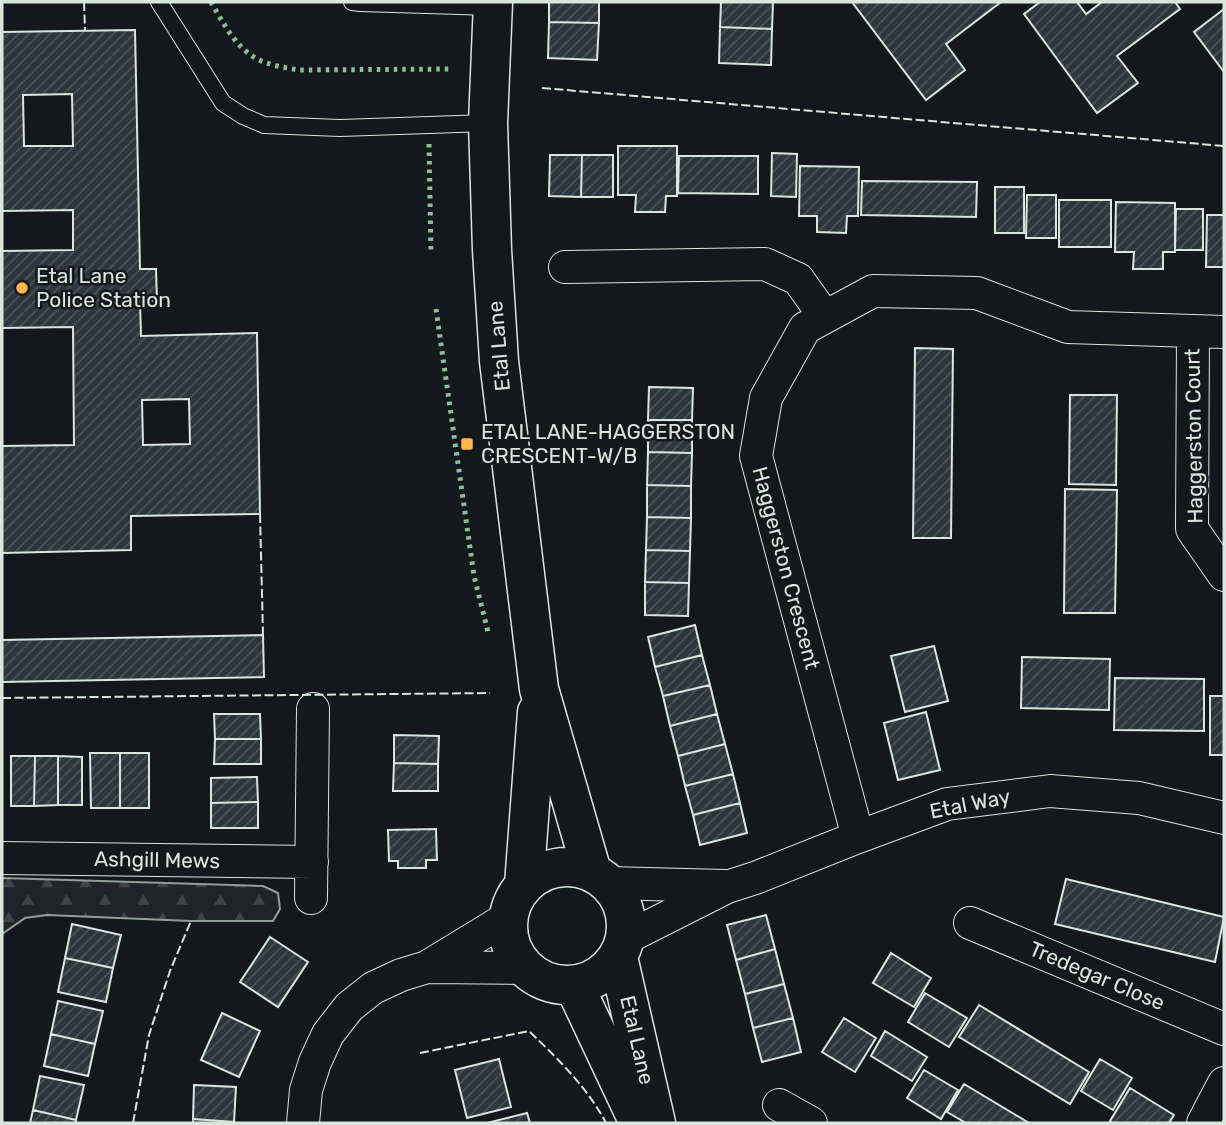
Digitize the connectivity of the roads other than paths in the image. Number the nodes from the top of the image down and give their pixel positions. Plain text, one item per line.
1 (159, 2) edge
2 (352, 2) edge
3 (493, 4) edge
4 (488, 123) junction
5 (565, 267) dead end
6 (825, 317) junction
7 (1193, 331) junction
8 (1224, 332) edge
9 (1224, 575) edge
10 (539, 689) junction
11 (313, 709) dead end
12 (1224, 818) edge
13 (858, 837) junction
14 (2, 858) edge
15 (312, 862) junction
16 (600, 877) junction
17 (727, 887) junction
18 (311, 898) dead end
19 (516, 901) junction
20 (970, 923) dead end
21 (622, 947) junction
22 (427, 967) junction
23 (525, 968) junction
24 (574, 985) junction
25 (1224, 1029) edge
26 (1224, 1083) edge
27 (779, 1105) dead end
28 (303, 1123) edge
29 (639, 1123) edge
30 (656, 1123) edge
31 (811, 1123) edge
32 (1203, 1123) edge

1 - 4 lane
2 - 3 lane
3 - 4 street, Etal Lane
4 - 10 street, Etal Lane
5 - 6 street
6 - 7 street, Haggerston Crescent
6 - 13 street, Haggerston Crescent
7 - 8 street, Haggerston Crescent
7 - 9 street, Haggerston Court
10 - 16 street, Etal Lane
10 - 19 street, Etal Lane
11 - 15 street
12 - 13 street, Etal Way
13 - 17 street, Etal Way
14 - 15 street, Ashgill Mews
15 - 18 street
16 - 17 street, Etal Way
16 - 19 street
16 - 21 street
17 - 21 street, Etal Way
19 - 22 street
19 - 23 street
20 - 25 street, Tredegar Close
21 - 24 street
21 - 30 street, Etal Lane
22 - 23 street
22 - 28 street
23 - 24 street
24 - 29 street, Etal Lane
26 - 32 street
27 - 31 street

